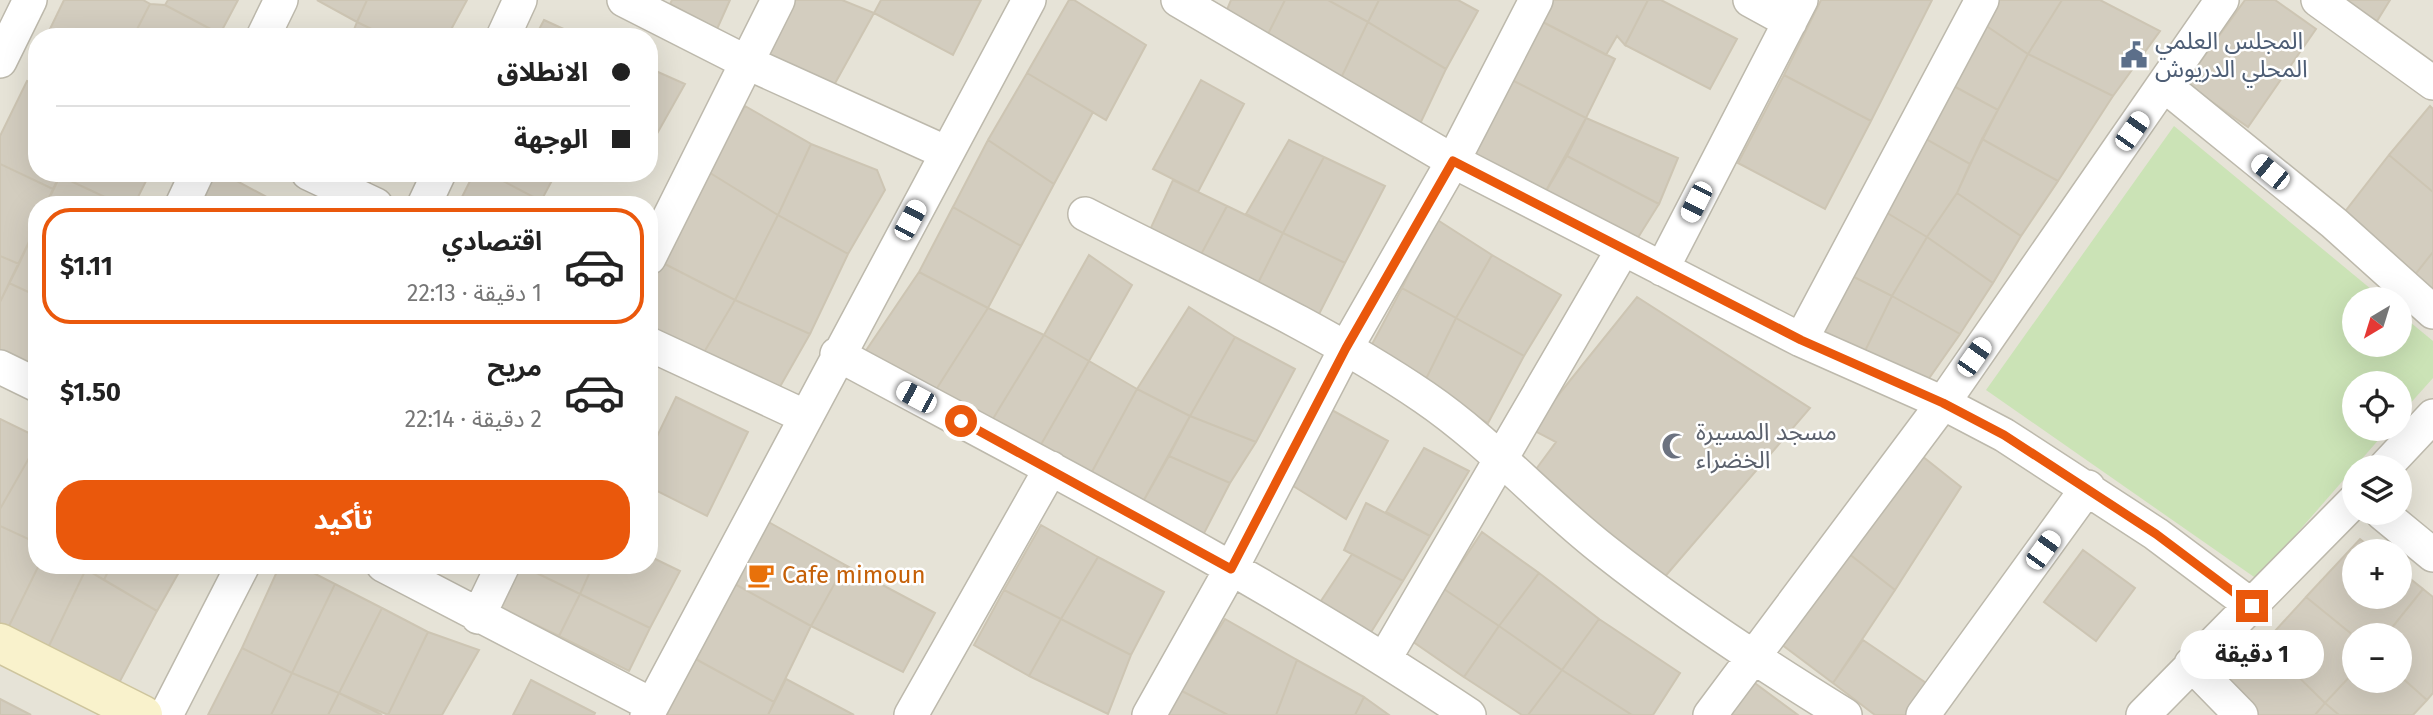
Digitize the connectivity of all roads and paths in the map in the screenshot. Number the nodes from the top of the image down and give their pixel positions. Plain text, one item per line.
1 (281, 0) edge
2 (520, 0) edge
3 (624, 0) edge
4 (778, 0) edge
5 (1029, 0) edge
6 (1178, 0) edge
7 (1536, 0) edge
8 (1750, 0) edge
9 (1982, 0) edge
10 (2222, 0) edge
11 (2318, 0) edge
12 (1796, 11) edge
13 (21, 21) edge
14 (267, 28) edge
15 (507, 28) edge
16 (0, 61) edge
17 (748, 63) junction
18 (2433, 83) edge
19 (2164, 85) junction
20 (947, 153) junction
21 (1453, 161) junction
22 (327, 182) edge
23 (357, 196) edge
24 (1085, 214) dead end
25 (658, 240) edge
26 (1623, 249) junction
27 (1662, 269) junction
28 (2433, 312) edge
29 (1801, 340) junction
30 (658, 348) edge
31 (1346, 348) junction
32 (837, 355) junction
33 (0, 367) edge
34 (28, 381) edge
35 (1943, 403) junction
36 (804, 416) junction
37 (2433, 416) edge
38 (2396, 455) edge
39 (1502, 461) junction
40 (1051, 468) junction
41 (2088, 487) junction
42 (2342, 513) edge
43 (2397, 525) edge
44 (2433, 555) edge
45 (1231, 569) junction
46 (238, 574) edge
47 (399, 574) edge
48 (499, 574) edge
49 (2252, 606) junction
50 (478, 617) junction
51 (0, 643) edge
52 (1751, 657) junction
53 (1385, 658) junction
54 (2190, 664) junction
55 (650, 710) edge
56 (143, 715) edge
57 (166, 715) edge
58 (911, 715) edge
59 (1149, 715) edge
60 (1469, 715) edge
61 (1710, 715) edge
62 (1845, 715) edge
63 (1923, 715) edge
64 (2143, 715) edge
65 (2241, 715) edge

1 - 14 street
2 - 15 street
3 - 17 street
4 - 17 street
5 - 20 street
6 - 21 street
7 - 21 street
8 - 12 street
9 - 29 street
10 - 19 street
11 - 18 street
12 - 27 street
13 - 16 street
17 - 20 street
17 - 25 street
19 - 28 street
19 - 35 street
20 - 32 street
21 - 26 street
21 - 31 street
22 - 23 street
24 - 31 street
26 - 27 street
26 - 39 street
27 - 29 street
29 - 35 street
30 - 36 street
31 - 39 street
31 - 45 street
32 - 36 street
32 - 40 street
33 - 34 street
35 - 41 street
35 - 52 street
36 - 55 street
37 - 38 street
39 - 52 street
39 - 53 street
40 - 45 street
40 - 58 street
41 - 49 street
41 - 63 street
42 - 49 street
43 - 44 street
45 - 53 street
45 - 59 street
46 - 57 street
47 - 50 street
48 - 50 street
49 - 54 street
50 - 55 street
51 - 56 street
52 - 61 street
52 - 62 street
53 - 60 street
54 - 64 street
54 - 65 street

